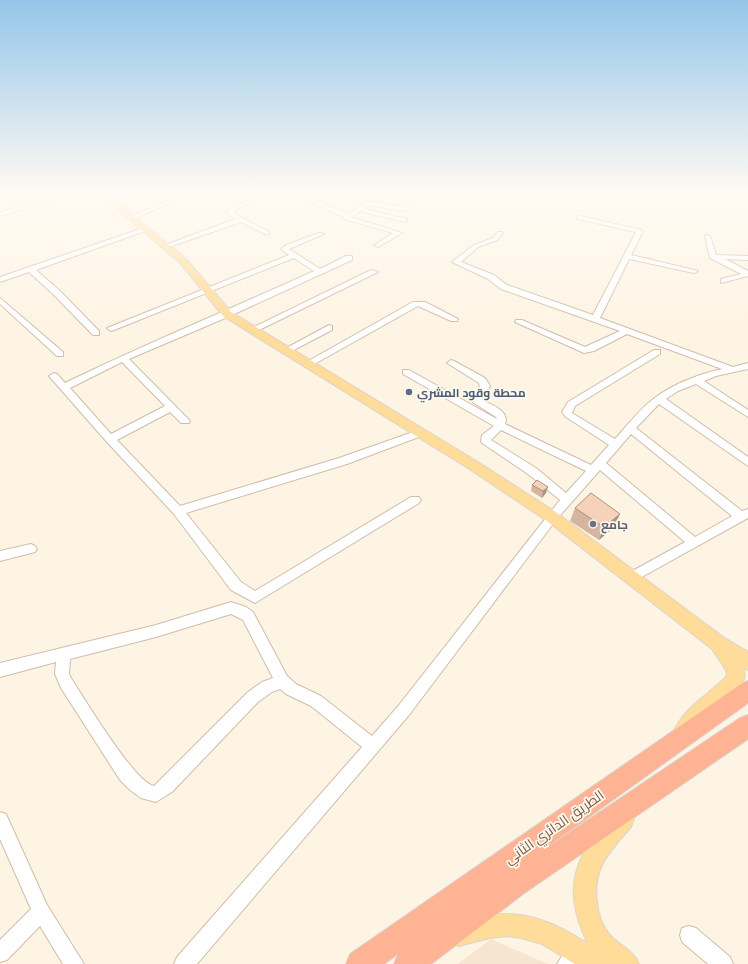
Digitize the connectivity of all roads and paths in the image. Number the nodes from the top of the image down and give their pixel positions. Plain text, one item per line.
1 (120, 238) edge
2 (157, 238) edge
3 (189, 238) edge
4 (310, 238) edge
5 (390, 238) edge
6 (496, 238) edge
7 (636, 238) edge
8 (708, 238) edge
9 (378, 245) dead end
10 (167, 246) junction
11 (296, 255) junction
12 (627, 256) junction
13 (713, 256) junction
14 (349, 258) dead end
15 (748, 258) edge
16 (30, 269) junction
17 (694, 271) dead end
18 (320, 272) junction
19 (374, 272) dead end
20 (748, 274) edge
21 (0, 279) edge
22 (724, 281) dead end
23 (208, 291) junction
24 (0, 300) edge
25 (227, 314) junction
26 (454, 319) dead end
27 (595, 319) junction
28 (519, 322) dead end
29 (111, 328) dead end
30 (329, 328) dead end
31 (252, 330) junction
32 (626, 331) junction
33 (96, 333) dead end
34 (285, 350) junction
35 (657, 352) dead end
36 (60, 354) dead end
37 (123, 358) junction
38 (451, 363) dead end
39 (308, 364) junction
40 (748, 366) edge
41 (730, 369) junction
42 (406, 372) dead end
43 (54, 376) dead end
44 (696, 380) junction
45 (65, 387) junction
46 (659, 399) junction
47 (171, 407) junction
48 (748, 414) edge
49 (185, 420) dead end
50 (500, 425) junction
51 (630, 428) junction
52 (420, 433) junction
53 (110, 440) junction
54 (615, 444) junction
55 (748, 462) edge
56 (596, 466) junction
57 (415, 500) dead end
58 (567, 500) junction
59 (178, 512) junction
60 (744, 515) edge
61 (552, 516) junction
62 (694, 543) junction
63 (31, 549) dead end
64 (0, 556) edge
65 (630, 578) junction
66 (717, 642) junction
67 (63, 655) junction
68 (748, 662) edge
69 (0, 670) edge
70 (282, 682) junction
71 (748, 691) edge
72 (747, 729) edge
73 (678, 740) junction
74 (372, 746) junction
75 (641, 797) junction
76 (0, 820) edge
77 (41, 911) junction
78 (690, 935) dead end
79 (443, 939) junction
80 (0, 953) edge
81 (580, 959) edge
82 (74, 964) edge
83 (184, 964) edge
84 (360, 964) edge
85 (409, 964) edge
86 (626, 964) edge
87 (723, 964) edge

1 - 16 street
2 - 10 main road
3 - 10 street
4 - 11 street
5 - 9 street
6 - 27 street
7 - 12 street
8 - 13 street
10 - 23 main road
11 - 18 street
11 - 23 street
12 - 17 street
12 - 27 street
13 - 15 street
13 - 20 street
14 - 18 street
16 - 21 street
16 - 33 street
18 - 25 street
19 - 31 street
20 - 22 street
23 - 25 main road
23 - 29 street
24 - 36 street
25 - 31 main road
25 - 37 street
26 - 39 street
27 - 32 street
28 - 32 street
30 - 34 street
31 - 34 main road
32 - 41 street
34 - 39 main road
35 - 54 street
37 - 45 street
37 - 47 street
38 - 50 street
39 - 52 main road
40 - 41 street
41 - 44 street
42 - 50 street
43 - 45 street
44 - 46 street
44 - 48 street
45 - 53 street
46 - 51 street
46 - 55 street
47 - 49 street
47 - 53 street
50 - 56 street
50 - 58 street
51 - 54 street
51 - 60 street
52 - 59 street
52 - 61 main road
53 - 59 street
54 - 56 street
56 - 58 street
56 - 62 street
57 - 59 street
58 - 61 street
60 - 62 street
61 - 65 main road
61 - 74 street
62 - 65 street
63 - 64 street
65 - 66 main road
66 - 68 main road
66 - 73 main road
67 - 69 street
67 - 70 street
67 - 70 street
70 - 74 street
71 - 73 highway, الطريق الدائري الثاني
72 - 75 highway, الطريق الدائري الثاني
73 - 84 highway, الطريق الدائري الثاني
74 - 83 street
75 - 79 highway, الطريق الدائري الثاني
75 - 86 main road
76 - 77 street
77 - 80 street
77 - 82 street
78 - 87 street
79 - 81 main road
79 - 85 highway, الطريق الدائري الثاني

